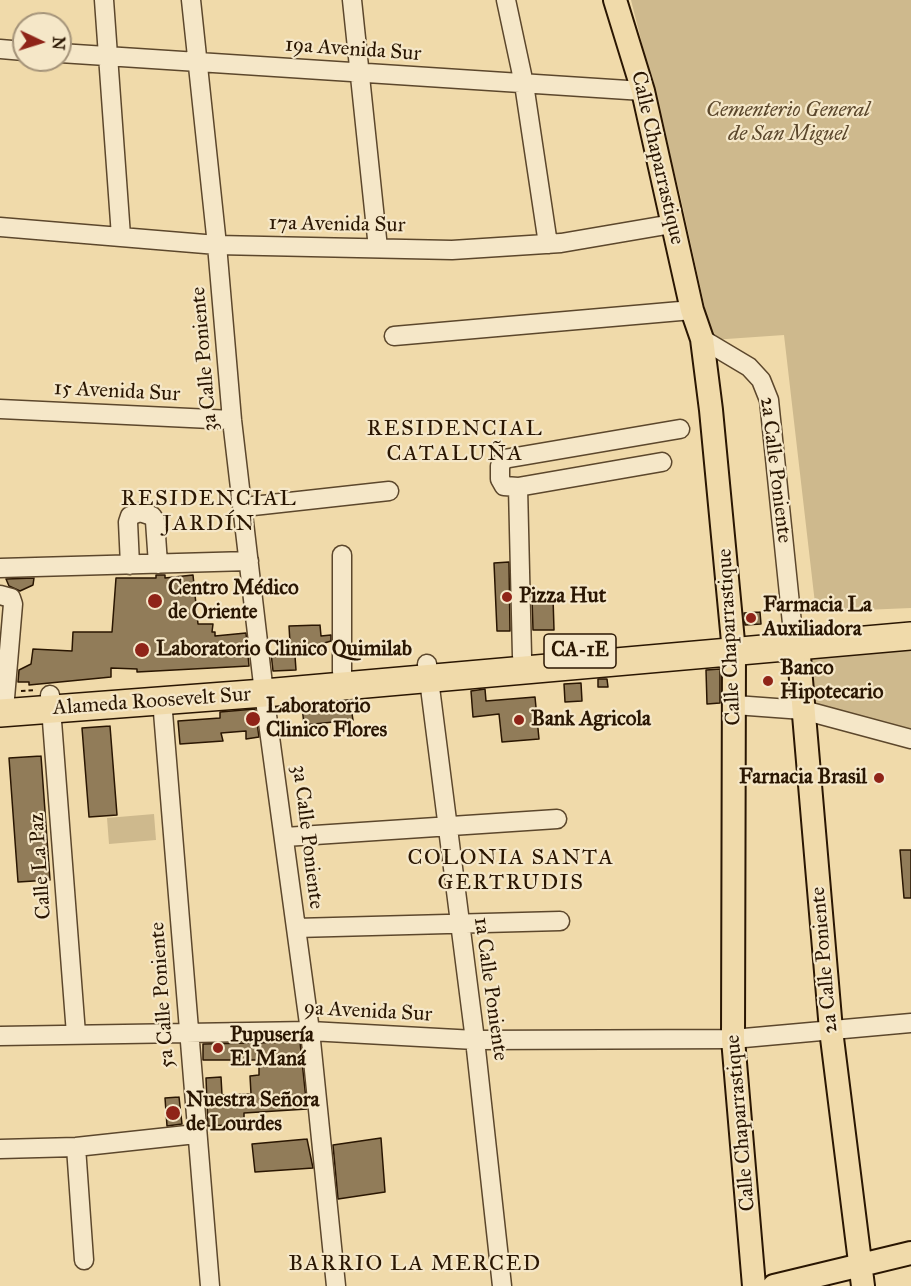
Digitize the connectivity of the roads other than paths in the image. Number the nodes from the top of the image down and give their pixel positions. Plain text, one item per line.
1 (104, 0) edge
2 (191, 0) edge
3 (352, 0) edge
4 (506, 0) edge
5 (615, 0) edge
6 (72, 54) edge
7 (107, 56) junction
8 (197, 63) junction
9 (360, 73) junction
10 (524, 84) junction
11 (643, 91) junction
12 (672, 224) junction
13 (0, 227) edge
14 (121, 236) junction
15 (548, 244) junction
16 (218, 245) junction
17 (378, 248) junction
18 (692, 310) junction
19 (394, 336) dead end
20 (702, 339) junction
21 (0, 409) edge
22 (232, 420) junction
23 (680, 429) dead end
24 (633, 437) junction
25 (662, 462) dead end
26 (636, 467) junction
27 (518, 487) junction
28 (389, 491) dead end
29 (244, 507) junction
30 (342, 555) dead end
31 (249, 561) junction
32 (158, 564) junction
33 (130, 565) junction
34 (0, 568) edge
35 (0, 595) edge
36 (911, 625) edge
37 (911, 636) edge
38 (795, 638) junction
39 (734, 644) junction
40 (522, 656) junction
41 (428, 671) junction
42 (342, 672) junction
43 (264, 686) junction
44 (2, 694) edge
45 (162, 700) junction
46 (51, 702) junction
47 (735, 705) junction
48 (803, 710) junction
49 (911, 739) edge
50 (557, 819) dead end
51 (446, 825) junction
52 (285, 837) junction
53 (560, 921) dead end
54 (458, 924) junction
55 (296, 928) junction
56 (911, 1023) edge
57 (831, 1030) junction
58 (188, 1031) junction
59 (310, 1031) junction
60 (76, 1034) junction
61 (0, 1036) edge
62 (733, 1039) junction
63 (475, 1040) junction
64 (196, 1134) junction
65 (76, 1147) junction
66 (0, 1149) edge
67 (911, 1253) edge
68 (84, 1260) dead end
69 (862, 1276) edge
70 (210, 1286) edge
71 (336, 1286) edge
72 (502, 1286) edge
73 (754, 1286) edge
74 (774, 1286) edge

1 - 7 street
2 - 8 street, 3a Calle Poniente
3 - 9 street
4 - 10 street
5 - 11 main road, Calle Chaparrastique
6 - 7 street, 19a Avenida Sur
7 - 8 street, 19a Avenida Sur
7 - 14 street
8 - 9 street, 19a Avenida Sur
8 - 16 street, 3a Calle Poniente
9 - 10 street, 19a Avenida Sur
9 - 17 street
10 - 11 street, 19a Avenida Sur
10 - 15 street
11 - 12 main road, Calle Chaparrastique
12 - 15 street, 17a Avenida Sur
12 - 18 main road, Calle Chaparrastique
13 - 14 street, 17a Avenida Sur
14 - 16 street, 17a Avenida Sur
15 - 17 street, 17a Avenida Sur
16 - 17 street, 17a Avenida Sur
16 - 22 street, 3a Calle Poniente
18 - 19 street
18 - 20 main road, Calle Chaparrastique
20 - 38 street, 2a Calle Poniente
20 - 39 main road, Calle Chaparrastique
21 - 22 street, 15 Avenida Sur
22 - 29 street, 3a Calle Poniente
23 - 24 street
24 - 26 street
24 - 27 street
25 - 26 street
26 - 27 street
27 - 40 street
28 - 29 street
29 - 31 street, 3a Calle Poniente
30 - 42 street
31 - 32 street
31 - 43 street, 3a Calle Poniente
32 - 33 street
32 - 33 street
33 - 34 street
35 - 44 street
36 - 38 highway, CA-1E
37 - 38 highway, CA-1E
38 - 39 highway, CA-1E
38 - 48 main road, 2a Calle Poniente
39 - 40 highway, Alameda Roosevelt Sur / CA-1E
39 - 41 highway, Alameda Roosevelt Sur / CA-1E
39 - 47 main road, Calle Chaparrastique
40 - 41 highway, Alameda Roosevelt Sur / CA-1E
41 - 42 highway, Alameda Roosevelt Sur / CA-1E
41 - 43 highway, Alameda Roosevelt Sur / CA-1E
41 - 51 street, 1a Calle Poniente
42 - 43 highway, Alameda Roosevelt Sur / CA-1E
43 - 45 highway, Alameda Roosevelt Sur / CA-1E
43 - 46 highway, Alameda Roosevelt Sur / CA-1E
43 - 52 street, 3a Calle Poniente
44 - 46 highway, Alameda Roosevelt Sur / CA-1E
45 - 46 highway, Alameda Roosevelt Sur / CA-1E
45 - 58 street, 5a Calle Poniente
46 - 60 street, Calle La Paz
47 - 48 street
47 - 62 main road, Calle Chaparrastique
48 - 49 street
48 - 57 main road, 2a Calle Poniente
50 - 51 street
51 - 52 street
51 - 54 street, 1a Calle Poniente
52 - 55 street, 3a Calle Poniente
53 - 54 street
54 - 55 street
54 - 63 street, 1a Calle Poniente
55 - 59 street, 3a Calle Poniente
56 - 57 street, 9a Avenida Sur
57 - 62 street, 9a Avenida Sur
57 - 69 main road, 2a Calle Poniente
58 - 59 street, 9a Avenida Sur
58 - 60 street, 9a Avenida Sur
58 - 64 street, 5a Calle Poniente
59 - 63 street, 9a Avenida Sur
59 - 71 street, 3a Calle Poniente
60 - 61 street, 9a Avenida Sur
62 - 63 street, 9a Avenida Sur
62 - 73 main road, Calle Chaparrastique
63 - 72 street, 1a Calle Poniente
64 - 65 street
64 - 70 street, 5a Calle Poniente
65 - 66 street
65 - 68 street
67 - 69 main road
69 - 74 main road

